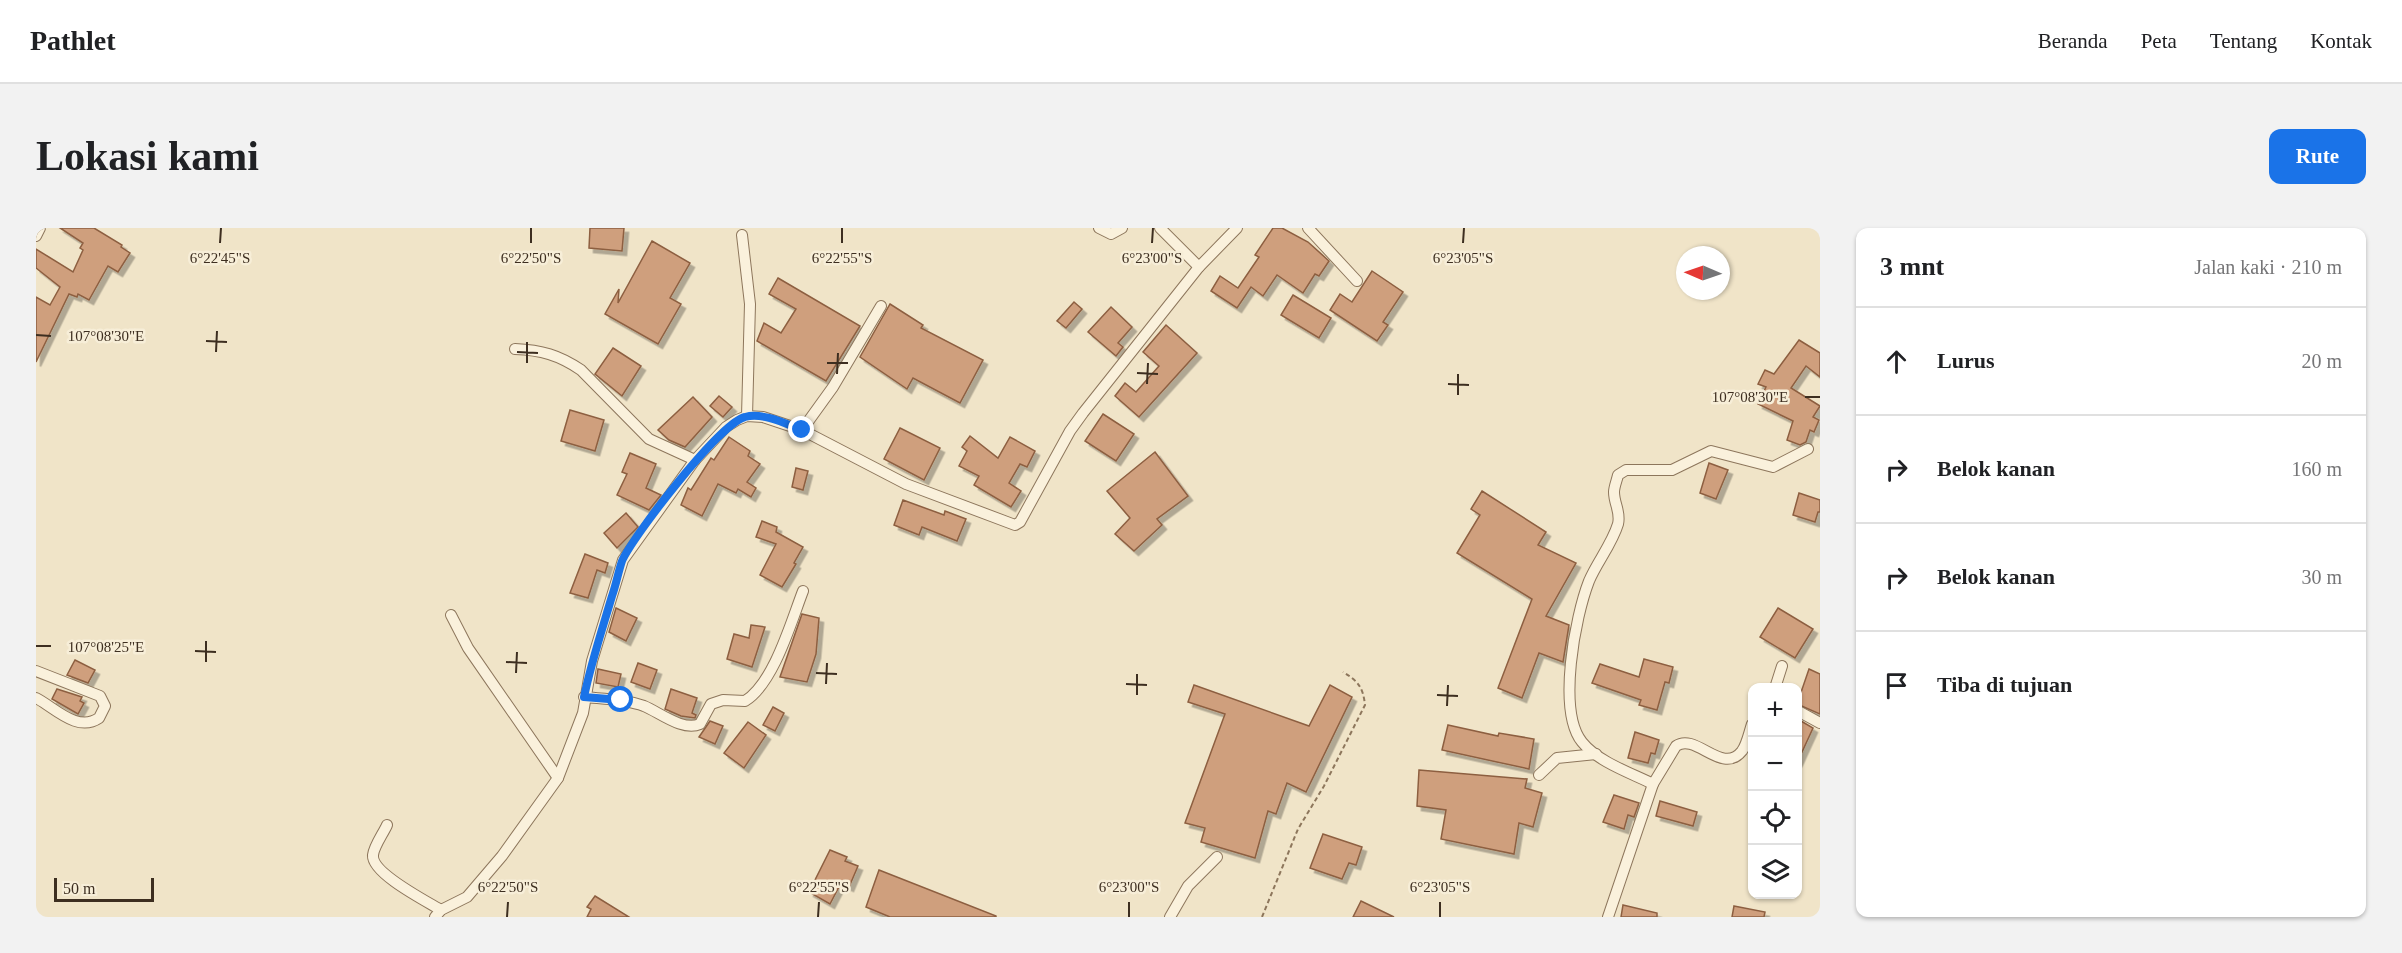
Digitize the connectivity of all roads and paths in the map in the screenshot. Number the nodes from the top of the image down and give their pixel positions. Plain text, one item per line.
1 (40, 228) edge
2 (1099, 228) edge
3 (1122, 228) edge
4 (1160, 228) edge
5 (1238, 228) edge
6 (1308, 228) edge
7 (742, 235) dead end
8 (36, 236) edge
9 (1199, 267) junction
10 (1357, 281) dead end
11 (881, 306) dead end
12 (515, 349) dead end
13 (747, 416) junction
14 (802, 430) junction
15 (1808, 448) dead end
16 (695, 460) junction
17 (803, 591) dead end
18 (451, 615) dead end
19 (1782, 666) dead end
20 (36, 671) edge
21 (1343, 672) dead end
22 (1776, 683) edge
23 (584, 697) junction
24 (36, 698) edge
25 (1802, 714) edge
26 (1820, 723) edge
27 (1748, 735) edge
28 (1596, 754) junction
29 (1539, 775) dead end
30 (558, 778) junction
31 (1653, 784) junction
32 (387, 825) dead end
33 (1217, 857) dead end
34 (438, 913) edge
35 (1170, 917) edge
36 (1262, 917) edge
37 (1608, 917) edge

1 - 8 street
2 - 3 street
4 - 9 street
5 - 9 street
6 - 10 street
7 - 13 street
9 - 14 street
11 - 14 street
12 - 16 street
13 - 14 street
13 - 16 street
15 - 28 street
16 - 23 street
17 - 23 street
18 - 30 street
19 - 22 street
20 - 24 street
21 - 36 path
23 - 30 street
25 - 26 street
27 - 31 street
28 - 29 street
28 - 31 street
30 - 34 street
31 - 37 street
32 - 34 street
33 - 35 street

